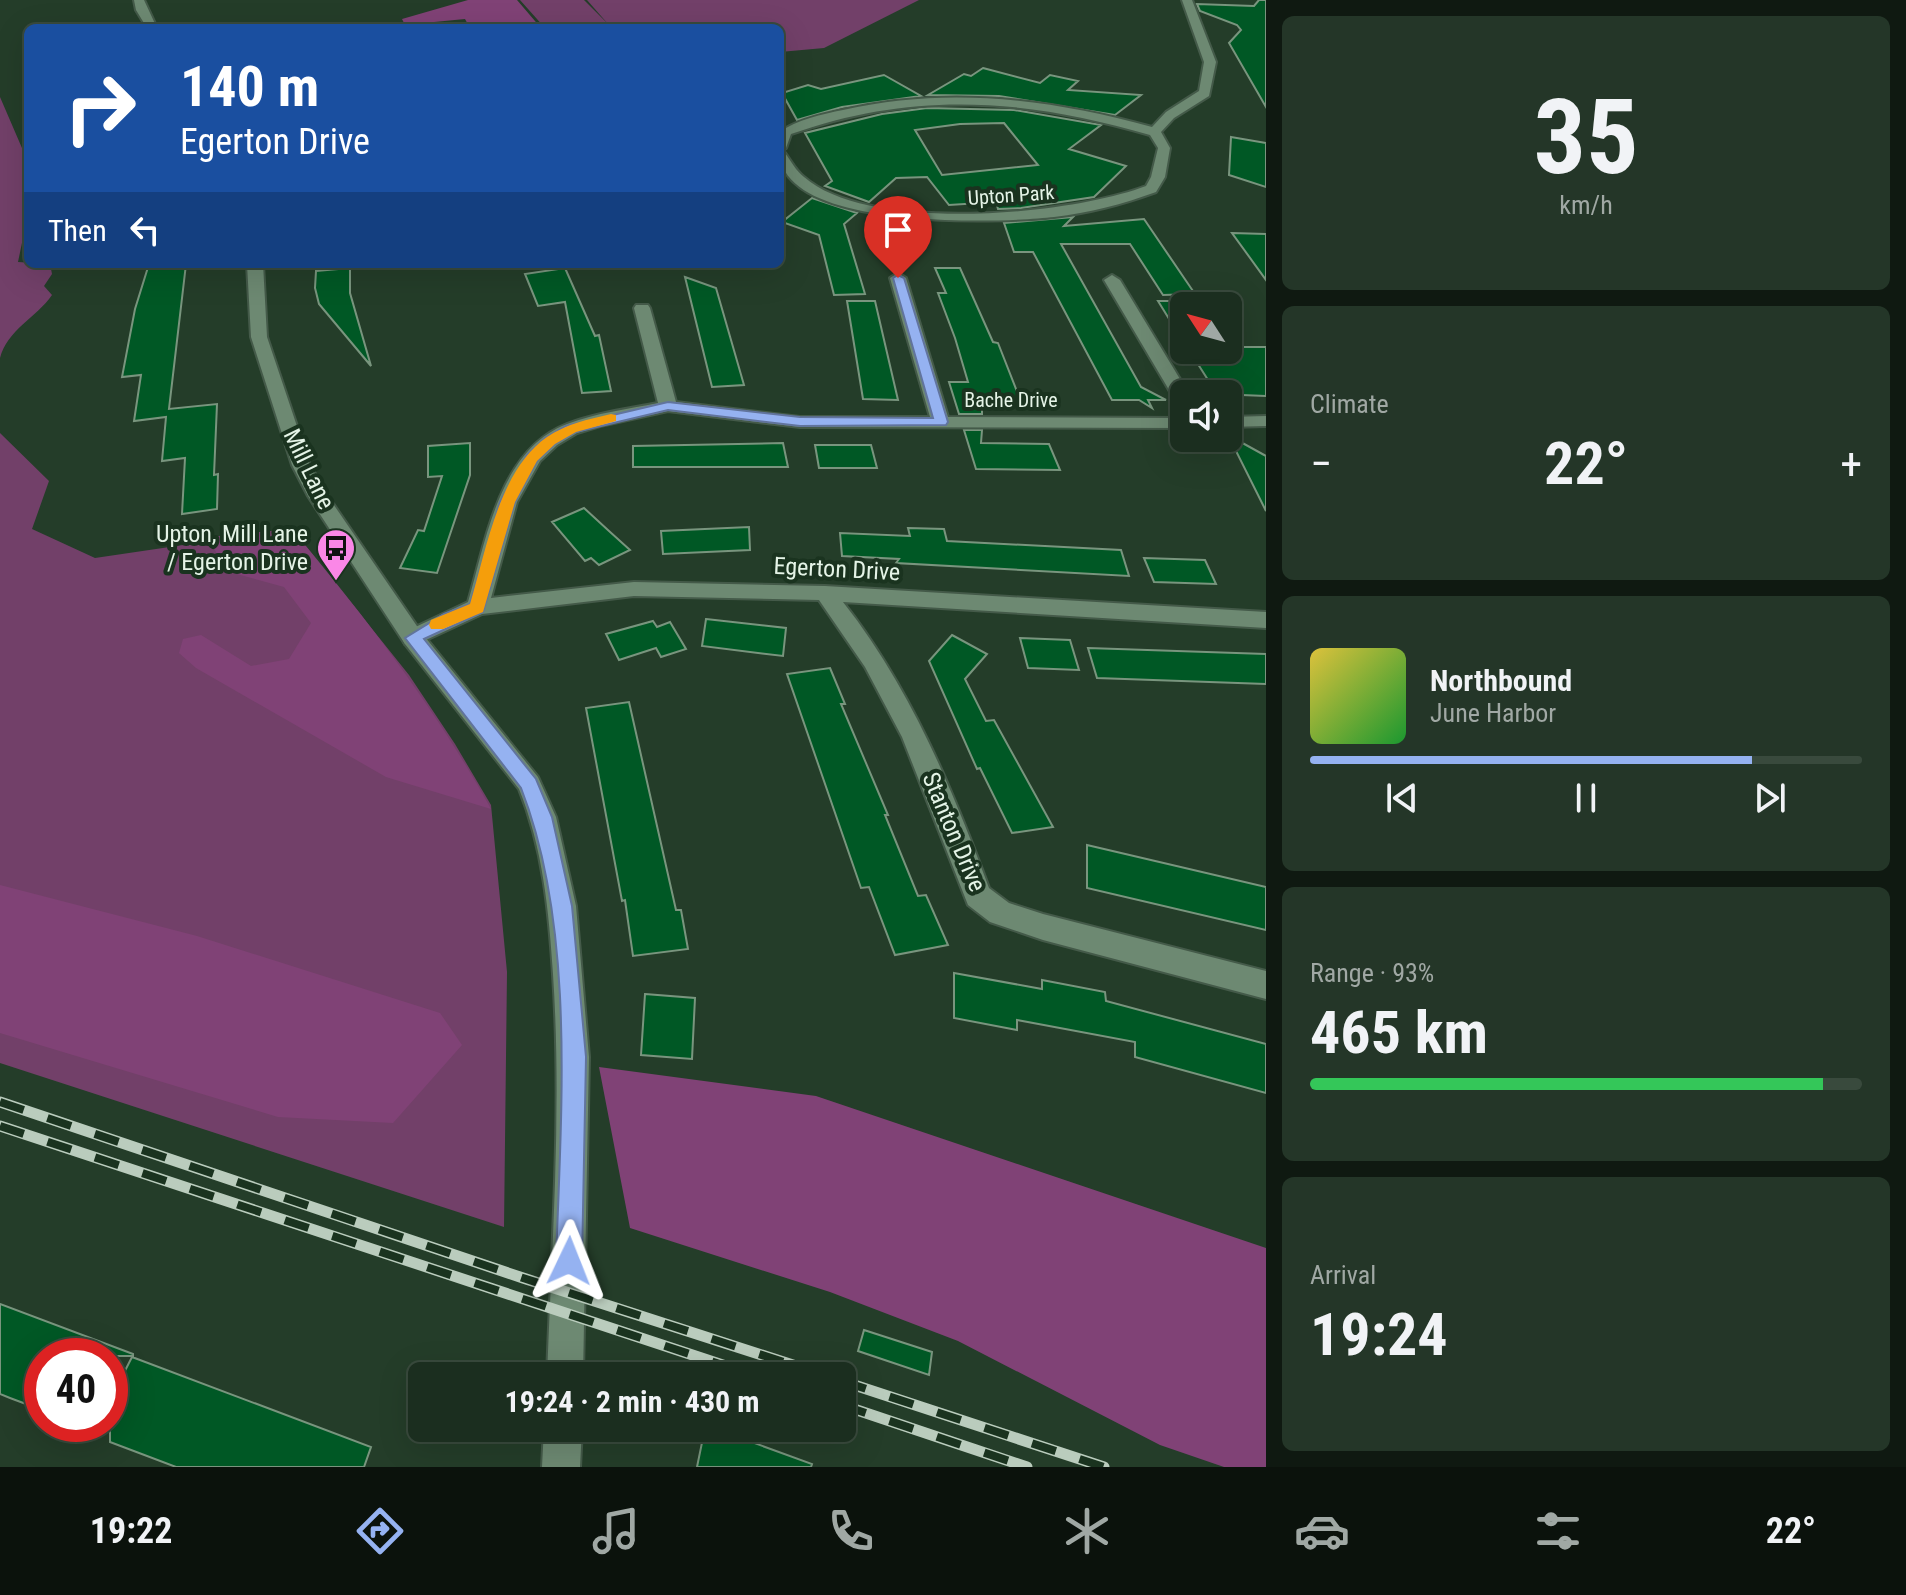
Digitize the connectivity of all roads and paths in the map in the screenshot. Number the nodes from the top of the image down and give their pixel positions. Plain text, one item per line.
1 (139, 0) edge
2 (1187, 0) edge
3 (150, 24) edge
4 (784, 130) edge
5 (1155, 132) junction
6 (784, 166) edge
7 (255, 268) edge
8 (898, 278) dead end
9 (1112, 280) dead end
10 (642, 308) dead end
11 (1172, 380) edge
12 (668, 406) junction
13 (1266, 421) edge
14 (941, 422) junction
15 (1242, 422) edge
16 (1170, 423) edge
17 (825, 593) junction
18 (886, 597) junction
19 (478, 607) junction
20 (1266, 620) edge
21 (854, 628) junction
22 (413, 638) junction
23 (1266, 985) edge
24 (565, 1362) edge
25 (562, 1442) edge
26 (561, 1467) edge

1 - 3 street
2 - 5 street
4 - 5 street
5 - 6 street, Upton Park
7 - 22 street, Mill Lane
8 - 14 street
9 - 11 street
10 - 12 street
12 - 14 street, Bache Drive
12 - 19 street, Bache Drive
13 - 15 street
14 - 16 street, Bache Drive
17 - 18 street, Egerton Drive
17 - 19 street, Egerton Drive
17 - 21 street, Stanton Drive
18 - 20 street, Egerton Drive
18 - 21 street
19 - 22 street, Egerton Drive
21 - 23 street, Stanton Drive
22 - 24 street, Mill Lane
25 - 26 street

